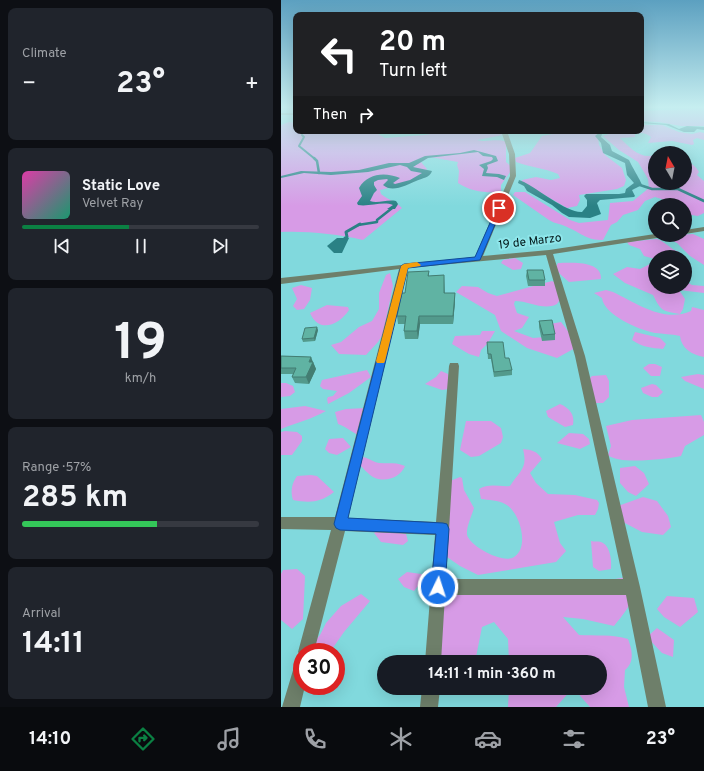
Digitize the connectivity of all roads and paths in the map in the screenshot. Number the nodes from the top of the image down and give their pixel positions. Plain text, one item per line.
1 (507, 140) edge
2 (704, 229) edge
3 (692, 231) edge
4 (648, 237) edge
5 (549, 252) junction
6 (478, 259) junction
7 (404, 266) junction
8 (281, 282) edge
9 (454, 366) dead end
10 (281, 523) edge
11 (340, 524) junction
12 (443, 529) junction
13 (438, 587) junction
14 (632, 587) junction
15 (308, 643) edge
16 (433, 655) edge
17 (294, 695) edge
18 (430, 695) edge
19 (291, 707) edge
20 (429, 707) edge
21 (657, 707) edge

1 - 6 street
2 - 3 street
4 - 5 street, 19 de Marzo
5 - 6 street, 19 de Marzo
5 - 14 street
6 - 7 street, 19 de Marzo
7 - 8 street, 19 de Marzo
7 - 11 street
9 - 12 street
10 - 11 street
11 - 12 street
11 - 15 street
12 - 13 street
13 - 14 street
13 - 16 street
14 - 21 street
17 - 19 street
18 - 20 street

